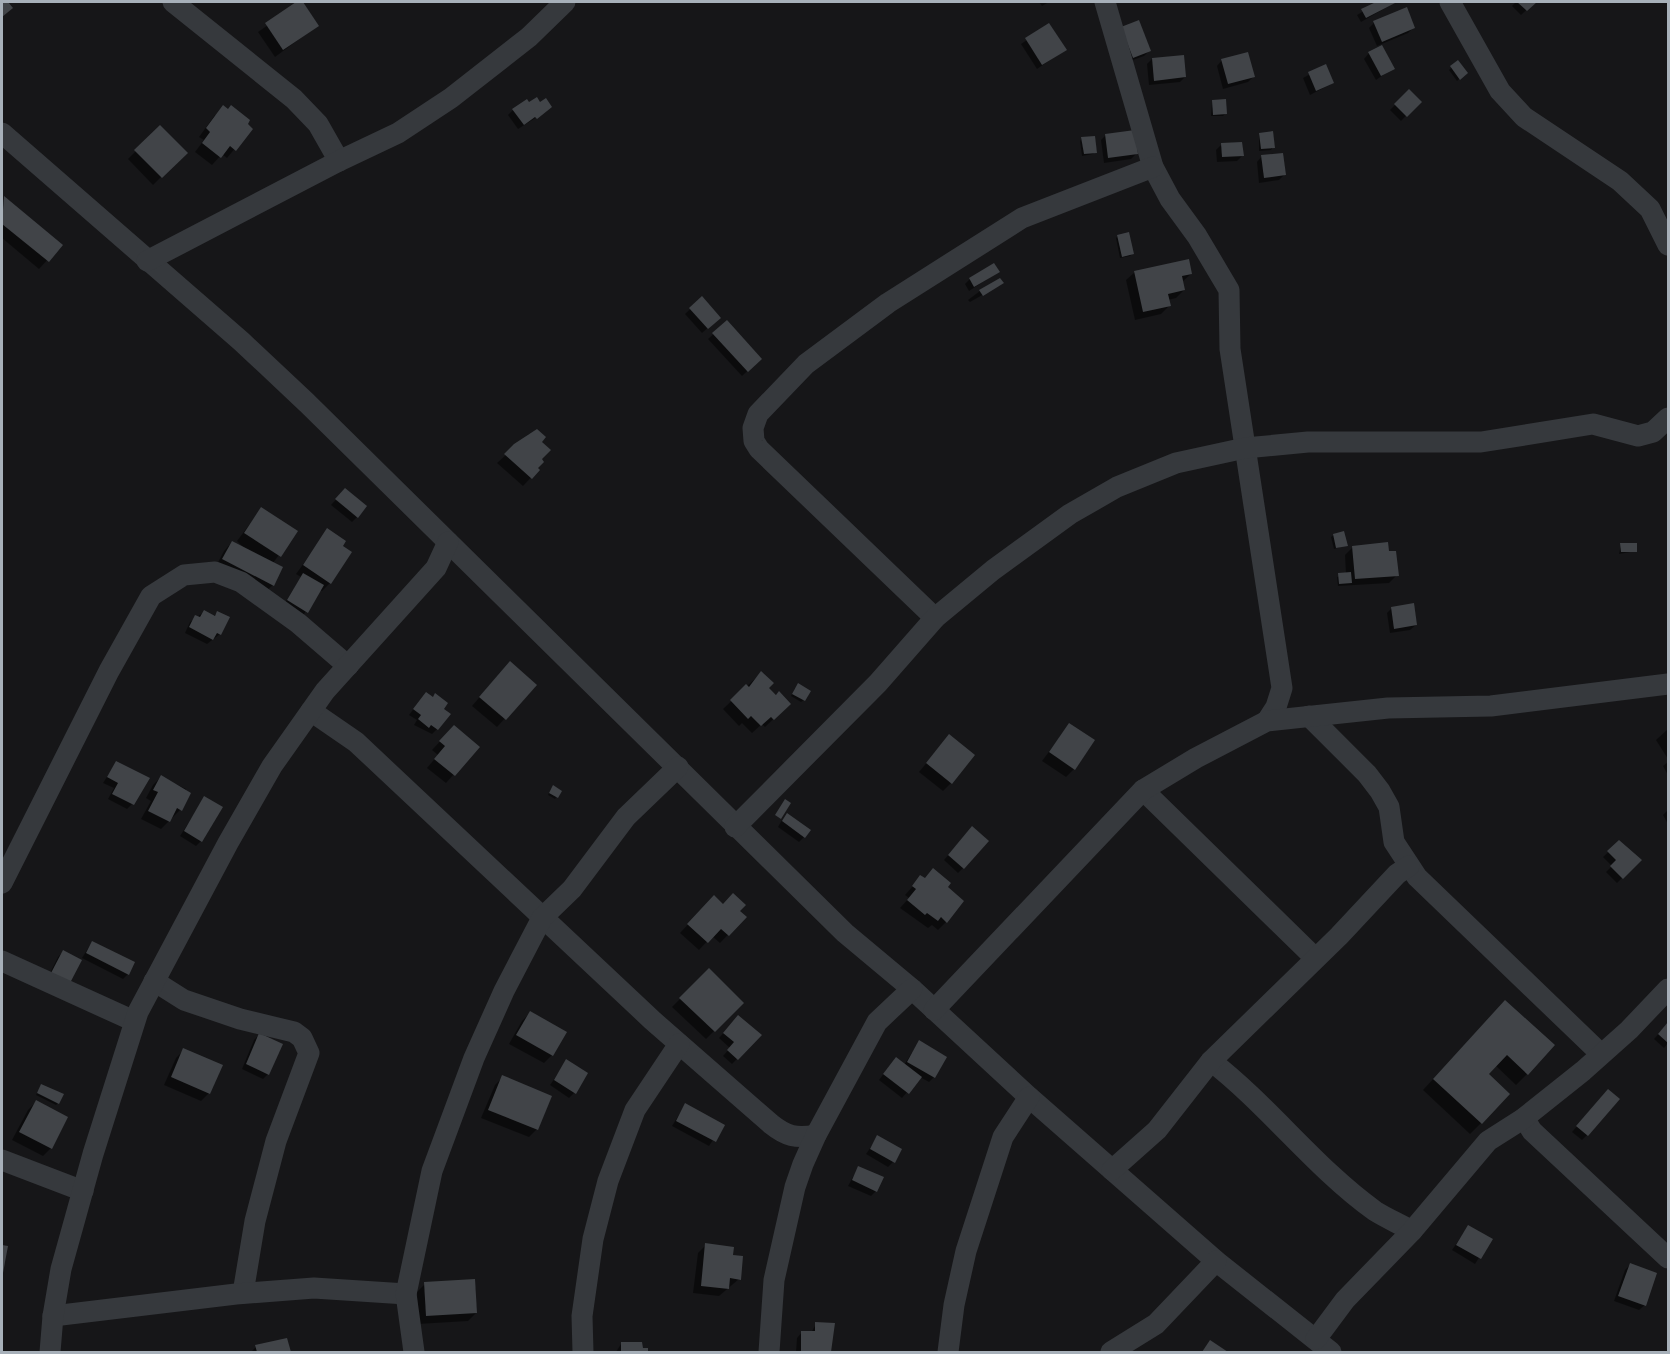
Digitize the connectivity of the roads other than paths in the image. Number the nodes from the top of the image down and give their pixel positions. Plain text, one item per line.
1 (565, 2) edge
2 (1105, 2) edge
3 (1450, 2) edge
4 (183, 5) edge
5 (2, 133) edge
6 (339, 161) junction
7 (1153, 167) junction
8 (1668, 245) edge
9 (147, 261) junction
10 (1668, 418) edge
11 (1245, 448) junction
12 (448, 542) junction
13 (935, 618) junction
14 (348, 666) junction
15 (1668, 684) edge
16 (311, 711) junction
17 (1310, 716) junction
18 (1267, 721) junction
19 (678, 767) junction
20 (1143, 790) junction
21 (735, 827) junction
22 (1409, 866) junction
23 (2, 883) edge
24 (542, 918) junction
25 (1314, 957) junction
26 (2, 961) edge
27 (154, 981) junction
28 (912, 989) junction
29 (1668, 989) edge
30 (934, 1010) junction
31 (134, 1021) junction
32 (679, 1044) junction
33 (1601, 1054) junction
34 (1211, 1061) junction
35 (1029, 1097) junction
36 (1524, 1118) junction
37 (816, 1135) junction
38 (2, 1160) edge
39 (1112, 1170) junction
40 (83, 1191) junction
41 (1412, 1230) junction
42 (1668, 1258) edge
43 (1216, 1261) junction
44 (243, 1293) junction
45 (406, 1294) junction
46 (53, 1316) junction
47 (1323, 1346) edge
48 (50, 1353) edge
49 (414, 1353) edge
50 (583, 1353) edge
51 (769, 1353) edge
52 (948, 1353) edge
53 (1111, 1353) edge

1 - 6 street
2 - 7 street
3 - 8 street
4 - 6 street
5 - 9 street
6 - 9 street
7 - 11 street
7 - 13 street
9 - 12 street
10 - 11 street
11 - 13 street
11 - 18 street
12 - 14 street
12 - 19 street
13 - 21 street
14 - 16 street
14 - 23 street
15 - 17 street
16 - 24 street
16 - 27 street
17 - 18 street
17 - 22 street
18 - 20 street
19 - 21 street
19 - 24 street
20 - 25 street
20 - 30 street
21 - 28 street
22 - 25 street
22 - 33 street
24 - 32 street
24 - 45 street
25 - 34 street
26 - 31 street
27 - 31 street
27 - 44 street
28 - 30 street
28 - 37 street
29 - 33 street
30 - 35 street
31 - 40 street
32 - 37 street
32 - 50 street
33 - 36 street
34 - 39 street
34 - 41 street
35 - 39 street
35 - 52 street
36 - 41 street
36 - 42 street
37 - 51 street
38 - 40 street
39 - 43 street
40 - 46 street
41 - 47 street
43 - 47 street
43 - 53 street
44 - 45 street
44 - 46 street
45 - 49 street
46 - 48 street

